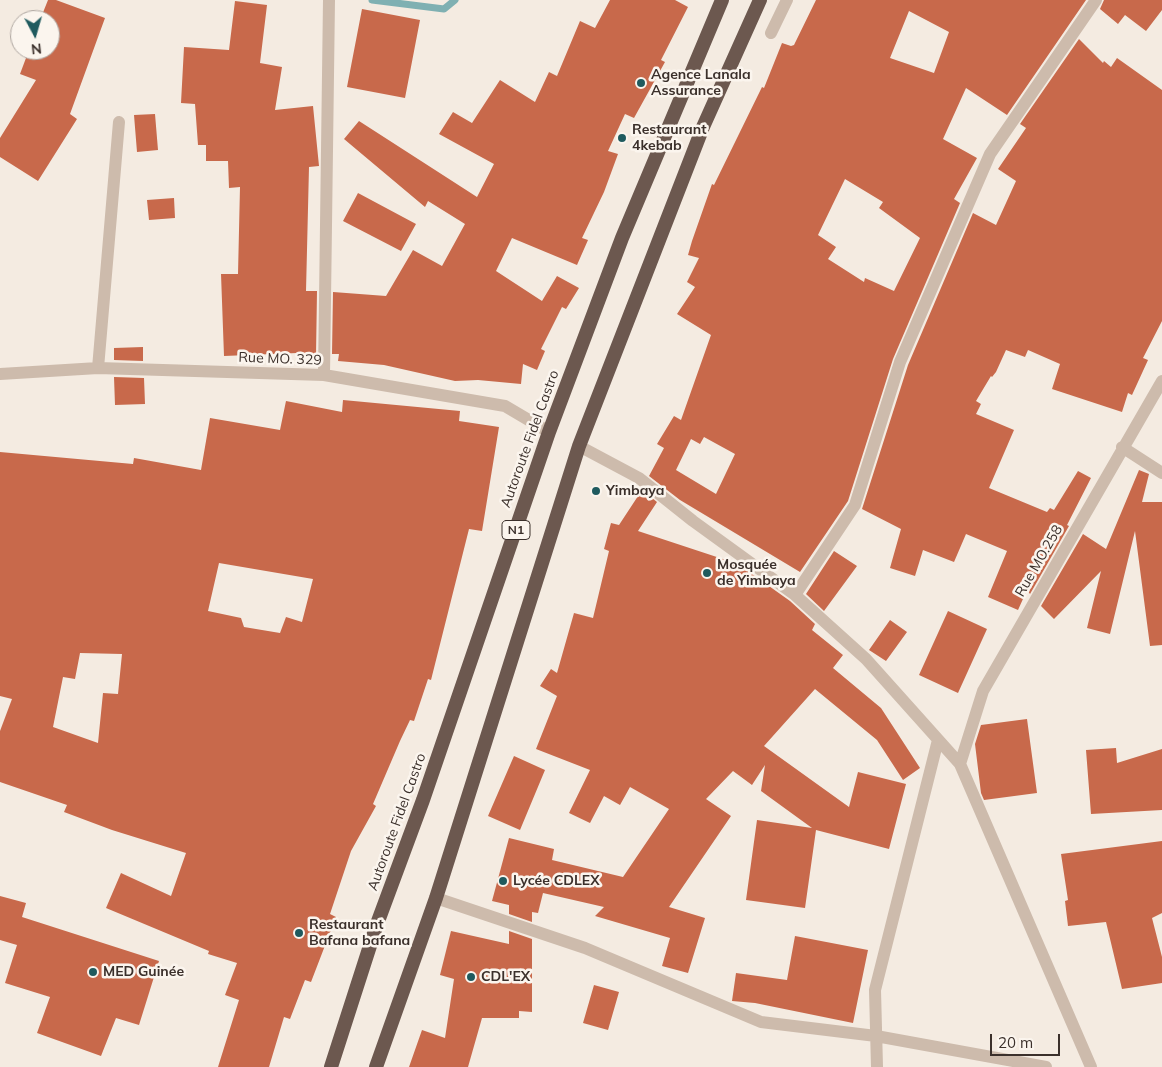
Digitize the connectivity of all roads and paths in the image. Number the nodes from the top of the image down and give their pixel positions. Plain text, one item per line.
1 (329, 0) edge
2 (722, 0) edge
3 (760, 0) edge
4 (787, 0) edge
5 (1096, 0) edge
6 (771, 33) dead end
7 (119, 122) dead end
8 (98, 368) junction
9 (0, 374) edge
10 (324, 375) junction
11 (1162, 381) edge
12 (549, 432) junction
13 (579, 446) junction
14 (1122, 448) junction
15 (1162, 473) edge
16 (795, 595) junction
17 (938, 740) junction
18 (960, 764) junction
19 (436, 898) junction
20 (876, 1036) junction
21 (330, 1067) edge
22 (376, 1067) edge
23 (877, 1067) edge
24 (1046, 1067) edge
25 (1091, 1067) edge

1 - 10 street
2 - 12 highway, Autoroute Fidel Castro / N1
3 - 13 highway, N1
4 - 6 street
5 - 16 street
7 - 8 street
8 - 9 street, Rue MO. 329
8 - 10 street, Rue MO. 329
10 - 12 street, Rue MO. 329
11 - 14 street, Rue MO.258
12 - 21 highway, Autoroute Fidel Castro / N1
13 - 16 street
13 - 19 highway, N1
14 - 15 street
14 - 18 street, Rue MO.258
16 - 17 street
17 - 18 street
17 - 20 street
18 - 25 street
19 - 20 street
19 - 22 highway, N1
20 - 23 street
20 - 24 street

